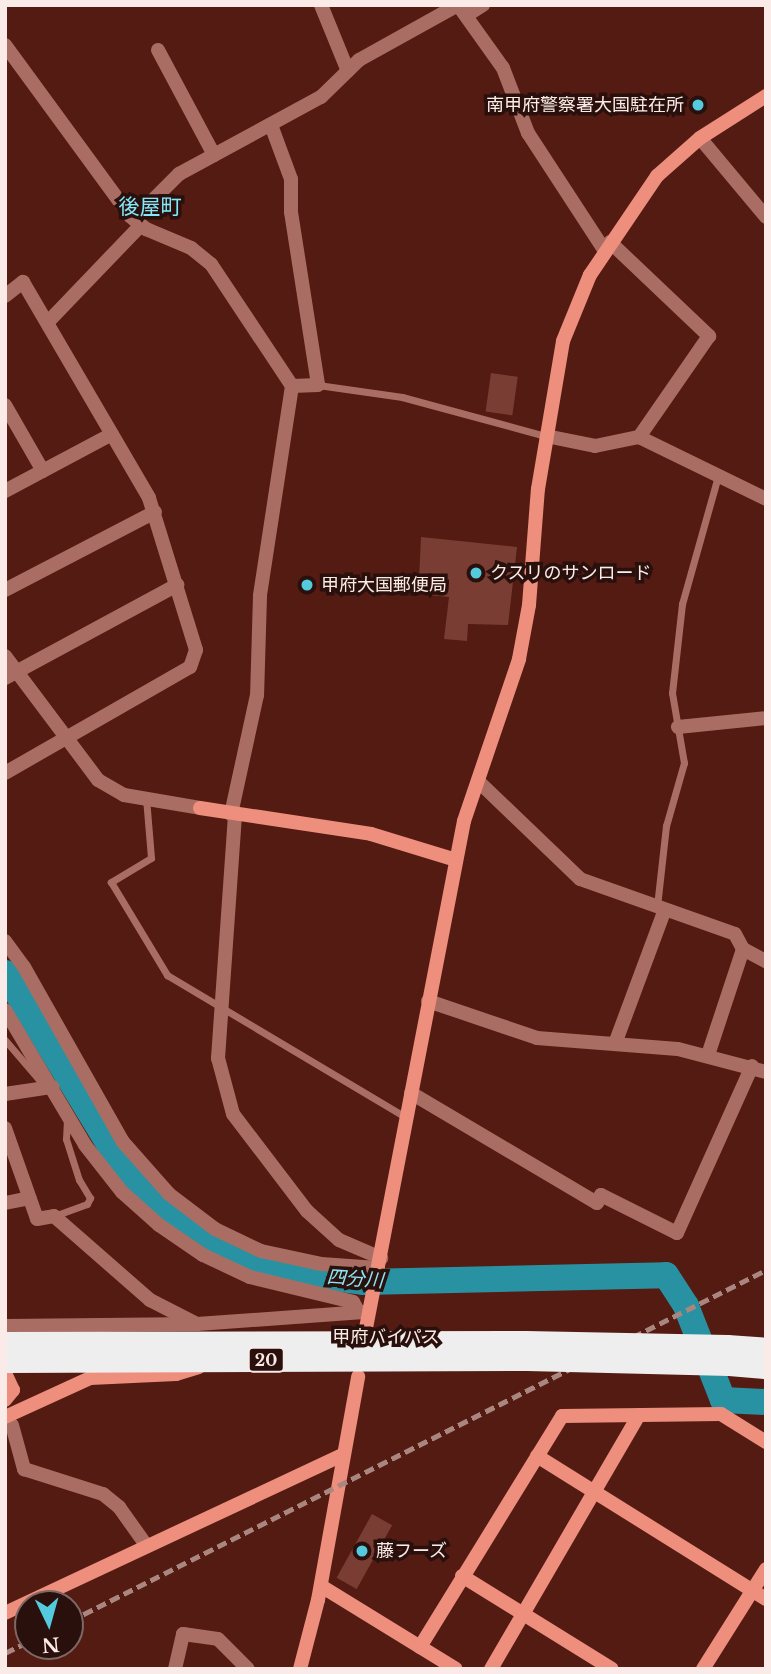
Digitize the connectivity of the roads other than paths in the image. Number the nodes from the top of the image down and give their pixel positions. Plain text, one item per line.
1 (321, 5) edge
2 (483, 5) edge
3 (461, 9) edge
4 (5, 44) edge
5 (158, 50) dead end
6 (348, 71) junction
7 (766, 96) edge
8 (271, 125) junction
9 (700, 138) junction
10 (214, 155) junction
11 (766, 217) edge
12 (138, 222) junction
13 (607, 247) junction
14 (5, 296) edge
15 (48, 322) junction
16 (318, 385) junction
17 (292, 386) junction
18 (5, 405) edge
19 (112, 434) junction
20 (546, 436) junction
21 (639, 437) junction
22 (43, 471) junction
23 (718, 476) junction
24 (5, 491) edge
25 (766, 499) edge
26 (155, 512) junction
27 (177, 585) junction
28 (5, 590) edge
29 (5, 656) edge
30 (11, 675) edge
31 (766, 718) edge
32 (678, 727) junction
33 (67, 738) junction
34 (5, 773) edge
35 (479, 782) junction
36 (146, 798) junction
37 (233, 814) junction
38 (456, 860) junction
39 (660, 910) junction
40 (5, 942) edge
41 (743, 949) junction
42 (766, 961) edge
43 (428, 1001) junction
44 (221, 1004) junction
45 (5, 1010) edge
46 (5, 1040) edge
47 (616, 1041) junction
48 (708, 1055) junction
49 (759, 1069) edge
50 (49, 1088) junction
51 (411, 1093) junction
52 (5, 1094) edge
53 (68, 1115) junction
54 (408, 1118) junction
55 (6, 1132) edge
56 (11, 1165) edge
57 (30, 1198) junction
58 (5, 1203) edge
59 (54, 1216) junction
60 (379, 1263) junction
61 (366, 1313) junction
62 (197, 1324) junction
63 (5, 1326) edge
64 (5, 1342) edge
65 (766, 1348) edge
66 (526, 1350) junction
67 (728, 1355) junction
68 (220, 1361) junction
69 (5, 1362) edge
70 (766, 1368) edge
71 (5, 1373) edge
72 (358, 1377) dead end
73 (5, 1400) edge
74 (639, 1415) junction
75 (8, 1421) edge
76 (766, 1443) edge
77 (344, 1454) junction
78 (537, 1456) junction
79 (593, 1492) junction
80 (146, 1545) junction
81 (766, 1569) edge
82 (462, 1576) junction
83 (321, 1586) junction
84 (752, 1591) junction
85 (766, 1600) edge
86 (520, 1612) junction
87 (5, 1613) edge
88 (420, 1647) junction
89 (175, 1669) edge
90 (248, 1669) edge
91 (300, 1669) edge
92 (456, 1669) edge
93 (491, 1669) edge
94 (612, 1669) edge
95 (703, 1669) edge

1 - 6 street
2 - 3 street
3 - 6 street
3 - 13 street
4 - 12 street
5 - 10 street
6 - 8 street
7 - 9 street
8 - 10 street
8 - 16 street
9 - 11 street
9 - 13 street
10 - 12 street
12 - 15 street
12 - 17 street
13 - 20 street
13 - 21 street
14 - 15 street
15 - 19 street
16 - 17 street
16 - 20 lane
17 - 37 street
18 - 22 street
19 - 22 street
19 - 26 street
20 - 21 street
20 - 35 street
21 - 23 street
22 - 24 street
23 - 25 street
23 - 32 lane
26 - 27 street
26 - 28 street
27 - 30 street
27 - 33 street
29 - 30 street
30 - 33 street
31 - 32 street
32 - 39 lane
33 - 34 street
33 - 36 street
35 - 38 street
35 - 39 street
36 - 37 street
36 - 44 lane
37 - 38 street
37 - 44 street
38 - 43 street
39 - 41 street
39 - 47 street
40 - 60 street
41 - 42 street
41 - 48 street
43 - 47 street
43 - 51 street
44 - 54 lane
44 - 60 street
45 - 50 street
46 - 50 lane
47 - 48 street
48 - 49 street
49 - 51 street
50 - 52 street
50 - 53 street
51 - 54 street
53 - 59 lane
53 - 61 street
54 - 60 street
55 - 56 street
56 - 57 street
57 - 58 street
57 - 59 street
59 - 62 street
60 - 61 street
61 - 62 street
62 - 63 street
64 - 66 highway, 甲府バイパス / 20
65 - 67 highway, 甲府バイパス / 20
66 - 67 highway, 甲府バイパス / 20, bridge
66 - 68 highway, 甲府バイパス / 20
67 - 70 highway, 甲府バイパス / 20
68 - 69 highway, 甲府バイパス / 20
68 - 75 street
71 - 73 street
72 - 77 street
74 - 76 street
74 - 78 street
74 - 79 street
75 - 80 street
77 - 80 street
77 - 83 street
78 - 79 street
78 - 82 street
79 - 84 street
79 - 86 street
80 - 87 street
81 - 84 street
82 - 86 street
82 - 88 street
83 - 88 street
83 - 91 street
84 - 85 street
84 - 95 street
86 - 93 street
86 - 94 street
88 - 92 street
89 - 90 street

